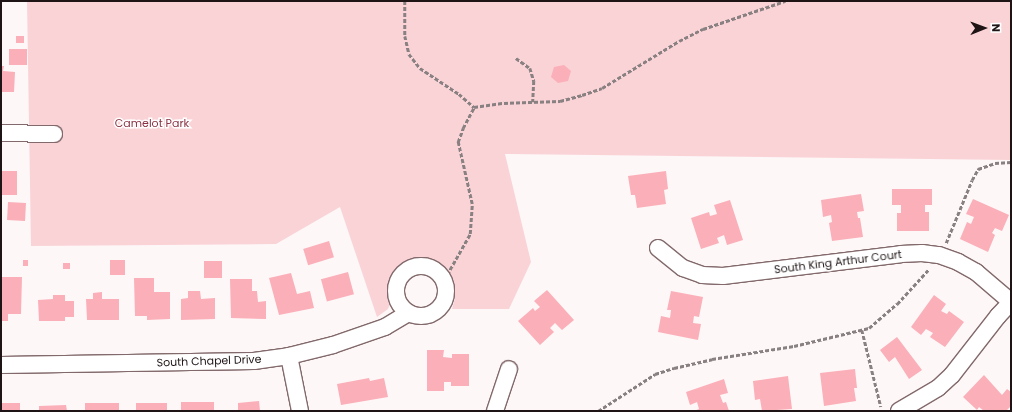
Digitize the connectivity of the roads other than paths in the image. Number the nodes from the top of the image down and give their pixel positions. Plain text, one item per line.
1 (1, 133) edge
2 (54, 134) dead end
3 (658, 248) dead end
4 (1011, 302) edge
5 (408, 313) junction
6 (289, 356) junction
7 (1, 365) edge
8 (509, 369) dead end
9 (300, 411) edge
10 (495, 411) edge
11 (899, 411) edge

1 - 2 street
3 - 4 street, South King Arthur Court
4 - 11 street
5 - 5 street
5 - 6 street, South Chapel Drive
6 - 7 street, South Chapel Drive
6 - 9 street
8 - 10 street

